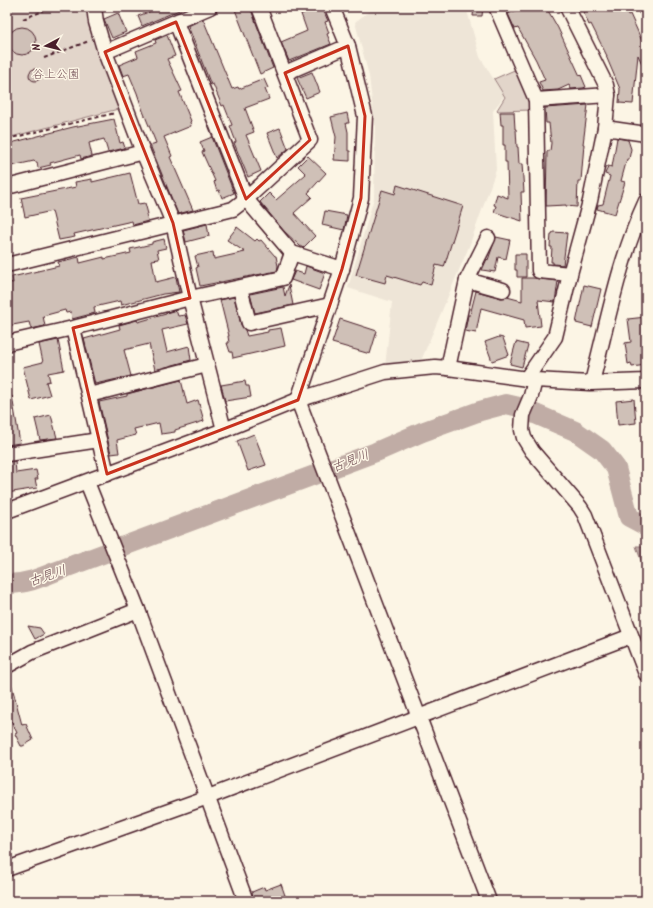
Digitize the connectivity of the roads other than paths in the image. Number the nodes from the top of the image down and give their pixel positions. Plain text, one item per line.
1 (94, 7) edge
2 (210, 7) edge
3 (259, 7) edge
4 (332, 7) edge
5 (503, 7) edge
6 (567, 7) edge
7 (176, 22) junction
8 (348, 46) junction
9 (105, 52) junction
10 (285, 74) junction
11 (608, 95) junction
12 (536, 100) junction
13 (605, 128) junction
14 (646, 134) edge
15 (143, 152) junction
16 (7, 187) edge
17 (246, 199) junction
18 (646, 202) edge
19 (174, 223) junction
20 (488, 238) dead end
21 (292, 254) junction
22 (7, 264) edge
23 (342, 269) junction
24 (570, 274) junction
25 (467, 280) junction
26 (240, 288) junction
27 (503, 290) dead end
28 (190, 298) junction
29 (330, 305) junction
30 (73, 328) junction
31 (7, 343) edge
32 (207, 365) junction
33 (448, 368) junction
34 (530, 380) junction
35 (646, 381) edge
36 (592, 382) junction
37 (89, 395) junction
38 (298, 400) junction
39 (224, 430) junction
40 (99, 440) junction
41 (7, 454) edge
42 (107, 474) junction
43 (87, 482) junction
44 (7, 511) edge
45 (138, 610) junction
46 (631, 636) junction
47 (7, 666) edge
48 (646, 674) edge
49 (419, 717) junction
50 (208, 797) junction
51 (7, 869) edge
52 (246, 901) edge
53 (489, 901) edge

1 - 9 street
2 - 7 street
3 - 10 street
4 - 8 street
5 - 12 street
6 - 11 street
7 - 9 street
7 - 17 street
8 - 10 street
8 - 23 street
9 - 15 street
10 - 17 street
11 - 12 street
11 - 13 street
12 - 24 street
13 - 14 street
13 - 24 street
15 - 16 street
15 - 19 street
17 - 19 street
17 - 21 street
18 - 36 street
19 - 22 street
19 - 28 street
20 - 25 street
21 - 23 street
21 - 26 street
23 - 29 street
24 - 34 street
25 - 27 street
25 - 33 street
26 - 28 street
26 - 29 street
28 - 30 street
28 - 32 street
29 - 38 street
30 - 31 street
30 - 37 street
32 - 37 street
32 - 39 street
33 - 34 street
33 - 38 street
34 - 36 street
34 - 46 street
35 - 36 street
37 - 40 street
38 - 39 street
38 - 49 street
39 - 42 street
40 - 41 street
40 - 42 street
42 - 43 street
43 - 44 street
43 - 45 street
45 - 47 street
45 - 50 street
46 - 48 street
46 - 49 street
49 - 50 street
49 - 53 street
50 - 51 street
50 - 52 street

